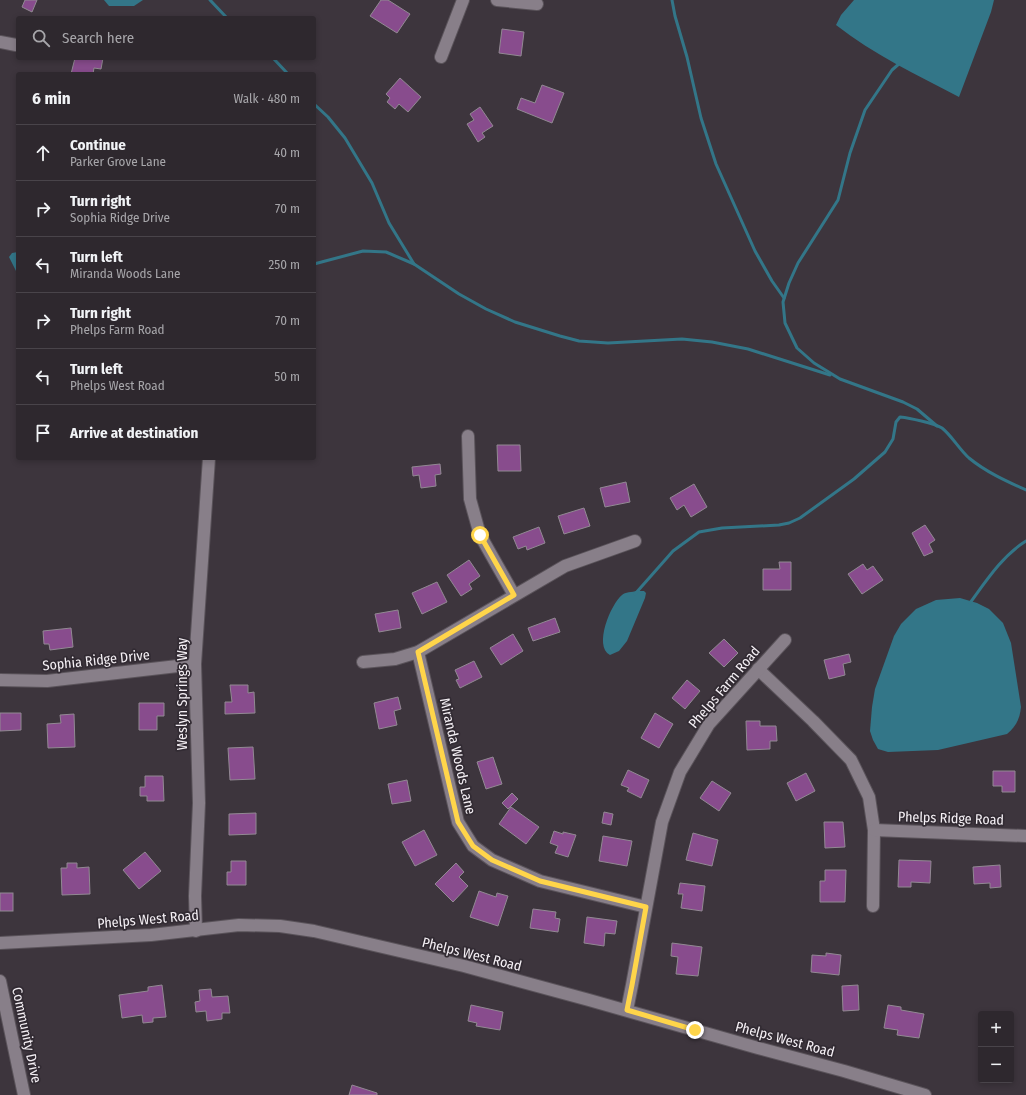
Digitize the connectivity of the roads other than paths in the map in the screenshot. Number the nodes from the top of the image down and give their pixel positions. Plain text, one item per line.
1 (463, 0) edge
2 (497, 0) edge
3 (537, 4) dead end
4 (0, 42) edge
5 (16, 45) dead end
6 (441, 57) dead end
7 (468, 436) dead end
8 (209, 460) edge
9 (635, 541) dead end
10 (514, 595) junction
11 (785, 640) dead end
12 (418, 652) junction
13 (363, 662) dead end
14 (195, 664) junction
15 (758, 669) junction
16 (0, 680) edge
17 (874, 830) junction
18 (1026, 836) edge
19 (873, 906) dead end
20 (646, 907) junction
21 (196, 931) junction
22 (0, 943) edge
23 (0, 981) edge
24 (627, 1010) junction
25 (24, 1095) edge
26 (925, 1095) edge

1 - 6 street
2 - 3 street
4 - 5 street
7 - 10 street
8 - 14 street, Weslyn Springs Way
9 - 10 street
10 - 12 street
11 - 15 street, Phelps Farm Road
12 - 13 street
12 - 20 street, Miranda Woods Lane
14 - 16 street, Sophia Ridge Drive
14 - 21 street, Weslyn Springs Way
15 - 17 street
15 - 20 street, Phelps Farm Road
17 - 18 street, Phelps Ridge Road
17 - 19 street
20 - 24 street, Phelps Farm Road
21 - 22 street, Phelps West Road
21 - 24 street, Phelps West Road
23 - 25 street, Community Drive
24 - 26 street, Phelps West Road

